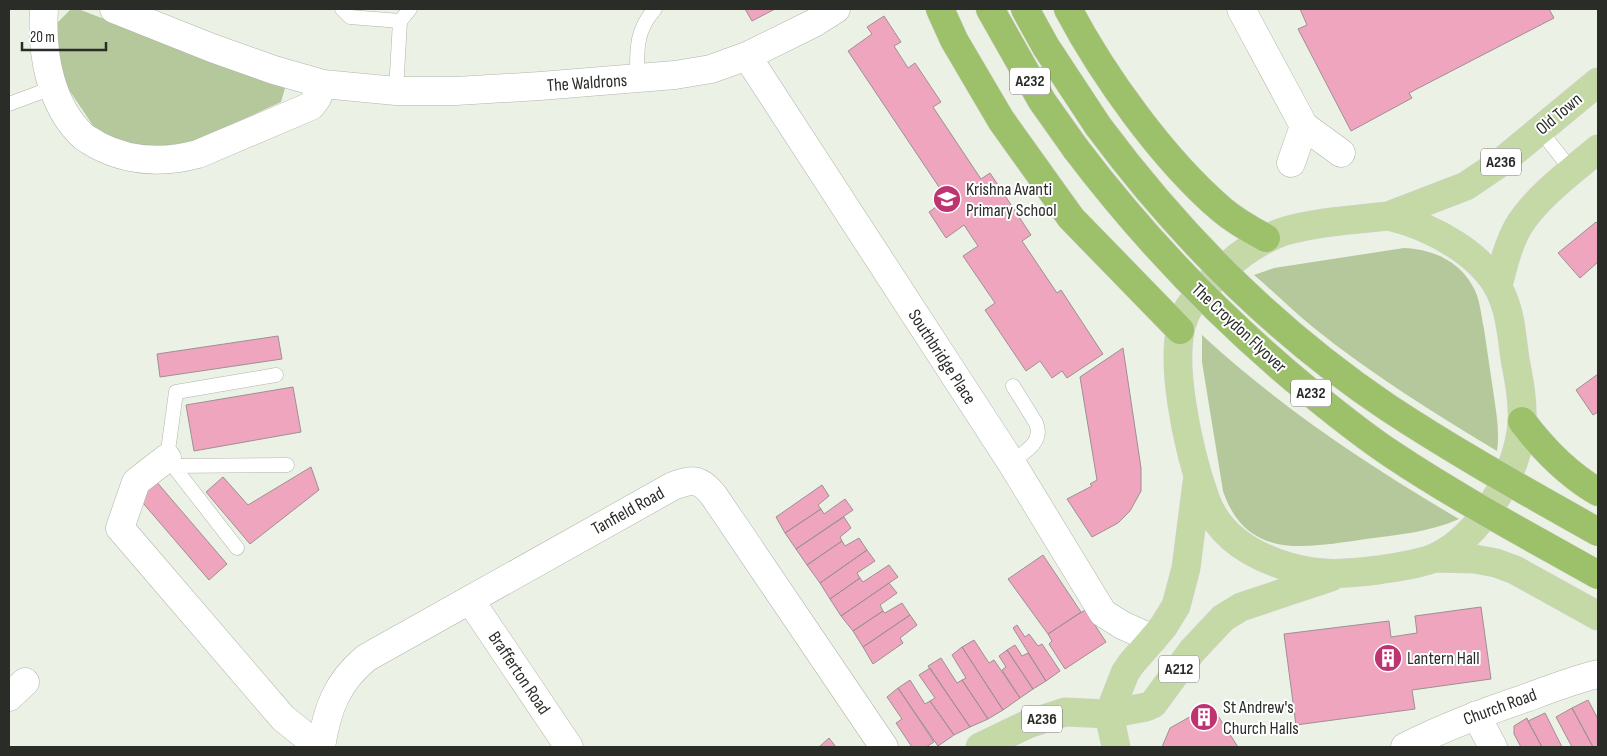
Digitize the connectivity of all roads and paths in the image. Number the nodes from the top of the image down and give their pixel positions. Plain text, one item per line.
1 (44, 9) edge
2 (114, 9) edge
3 (342, 9) edge
4 (410, 9) edge
5 (654, 9) edge
6 (836, 9) edge
7 (940, 9) edge
8 (990, 9) edge
9 (1025, 9) edge
10 (1068, 9) edge
11 (1241, 9) edge
12 (400, 21) junction
13 (746, 56) junction
14 (637, 79) junction
15 (1598, 82) edge
16 (323, 84) junction
17 (52, 88) junction
18 (396, 91) junction
19 (9, 104) edge
20 (1304, 126) junction
21 (1540, 130) junction
22 (1598, 149) edge
23 (1341, 153) dead end
24 (1291, 163) dead end
25 (1572, 171) junction
26 (1388, 216) junction
27 (1266, 238) junction
28 (1498, 286) junction
29 (1180, 330) junction
30 (276, 375) dead end
31 (1013, 386) dead end
32 (1522, 421) junction
33 (170, 462) junction
34 (1011, 462) junction
35 (287, 465) dead end
36 (1198, 478) junction
37 (1598, 492) edge
38 (1598, 532) edge
39 (237, 548) dead end
40 (1434, 558) junction
41 (1337, 575) junction
42 (1598, 575) edge
43 (470, 600) junction
44 (1598, 616) edge
45 (1153, 639) junction
46 (1598, 674) edge
47 (1109, 714) junction
48 (1476, 715) junction
49 (320, 747) edge
50 (569, 747) edge
51 (884, 747) edge
52 (980, 747) edge
53 (1116, 747) edge
54 (1405, 747) edge
55 (1493, 747) edge

1 - 17 street
2 - 16 street, The Waldrons
3 - 12 lane
4 - 12 lane
5 - 14 lane
6 - 13 street, The Waldrons
7 - 29 highway
8 - 42 highway, The Croydon Flyover / A232, bridge
9 - 38 highway, The Croydon Flyover / A232, bridge
10 - 27 highway
11 - 20 street
12 - 18 lane
13 - 14 street, The Waldrons
13 - 34 street, Southbridge Place
14 - 18 street, The Waldrons
15 - 21 main road, Old Town / A236
16 - 17 street
16 - 18 street, The Waldrons
17 - 19 lane
20 - 23 street
20 - 24 street
21 - 25 lane
21 - 26 main road, Old Town / A236
22 - 25 main road
25 - 28 main road
26 - 27 main road
26 - 28 main road
27 - 29 main road
28 - 32 main road
29 - 36 main road
30 - 33 lane
31 - 34 lane
32 - 37 highway
32 - 40 main road
33 - 35 lane
33 - 39 lane
33 - 49 street
34 - 45 street, Southbridge Place
36 - 41 main road
36 - 45 main road, A212
40 - 41 main road
40 - 44 main road
41 - 47 main road, A212
43 - 49 street, Tanfield Road
43 - 50 street, Brafferton Road
43 - 51 street, Tanfield Road
45 - 47 main road, A212
46 - 48 street, Church Road
47 - 52 main road, A236
47 - 53 main road
48 - 54 street, Church Road
48 - 55 street

